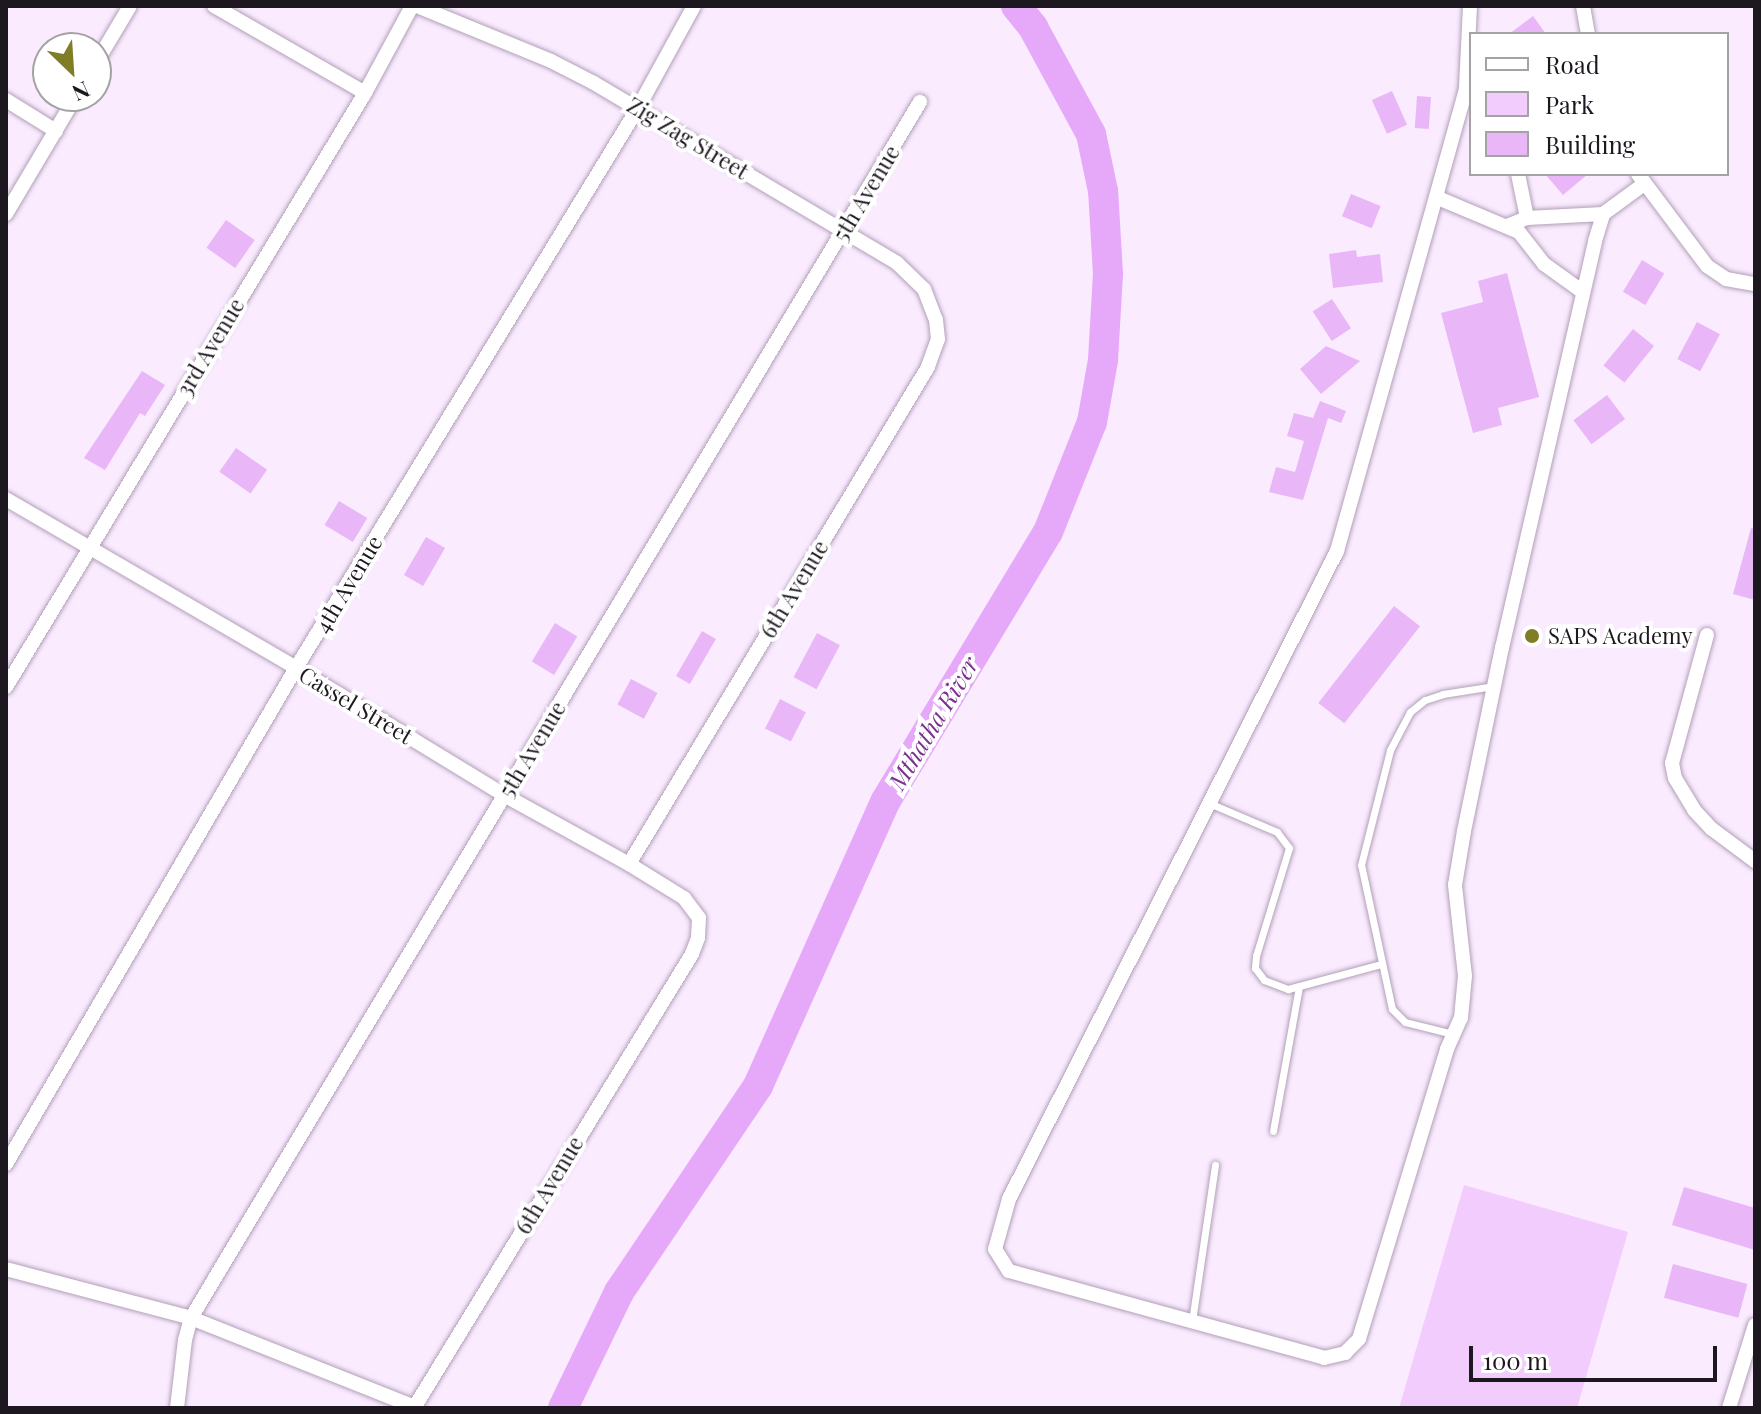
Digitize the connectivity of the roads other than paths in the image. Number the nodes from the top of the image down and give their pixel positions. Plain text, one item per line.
1 (130, 6) edge
2 (214, 6) edge
3 (414, 6) edge
4 (694, 6) edge
5 (1470, 6) edge
6 (1583, 6) edge
7 (1470, 32) edge
8 (1588, 32) edge
9 (112, 36) edge
10 (1469, 61) edge
11 (365, 93) junction
12 (6, 100) edge
13 (920, 102) dead end
14 (638, 108) junction
15 (67, 112) edge
16 (56, 131) junction
17 (1518, 176) edge
18 (1641, 179) edge
19 (1438, 198) junction
20 (6, 214) edge
21 (1603, 214) junction
22 (1527, 218) junction
23 (1507, 226) junction
24 (844, 231) junction
25 (1755, 284) edge
26 (1583, 292) junction
27 (932, 307) joint
28 (6, 499) edge
29 (88, 549) junction
30 (1707, 635) dead end
31 (296, 668) junction
32 (1494, 686) junction
33 (6, 687) edge
34 (504, 795) junction
35 (1209, 803) junction
36 (1755, 861) edge
37 (629, 864) junction
38 (699, 918) joint
39 (1381, 964) junction
40 (1299, 986) junction
41 (1453, 1034) junction
42 (1273, 1131) dead end
43 (6, 1164) edge
44 (1215, 1165) dead end
45 (6, 1269) edge
46 (191, 1318) junction
47 (1192, 1322) junction
48 (1755, 1325) edge
49 (177, 1408) edge
50 (415, 1408) edge
51 (1729, 1408) edge

1 - 9 street
2 - 11 street
3 - 11 street, 3rd Avenue
3 - 14 street, Zig Zag Street
4 - 14 street, 4th Avenue
5 - 7 street
6 - 8 street
10 - 19 street
11 - 29 street, 3rd Avenue
12 - 16 street
13 - 24 street, 5th Avenue
14 - 24 street, Zig Zag Street
14 - 31 street, 4th Avenue
15 - 16 street
16 - 20 street
17 - 22 street
18 - 21 street
18 - 25 street
19 - 23 street
19 - 35 street
21 - 22 street
21 - 26 street
22 - 23 street
23 - 26 street
24 - 27 street, Zig Zag Street
24 - 34 street, 5th Avenue
26 - 32 street
27 - 37 street, 6th Avenue
28 - 29 street, Cassel Street
29 - 31 street, Cassel Street
29 - 33 street, 3rd Avenue
30 - 36 street
31 - 34 street, Cassel Street
31 - 43 street, 4th Avenue
32 - 39 lane
32 - 41 street
34 - 37 street, Cassel Street
34 - 46 street, 5th Avenue
35 - 40 lane
35 - 47 street
37 - 38 street, Cassel Street
38 - 50 street, 6th Avenue
39 - 40 lane
39 - 41 lane
40 - 42 lane
41 - 47 street
44 - 47 lane
45 - 46 street
46 - 49 street, 5th Avenue
46 - 50 street
48 - 51 street

